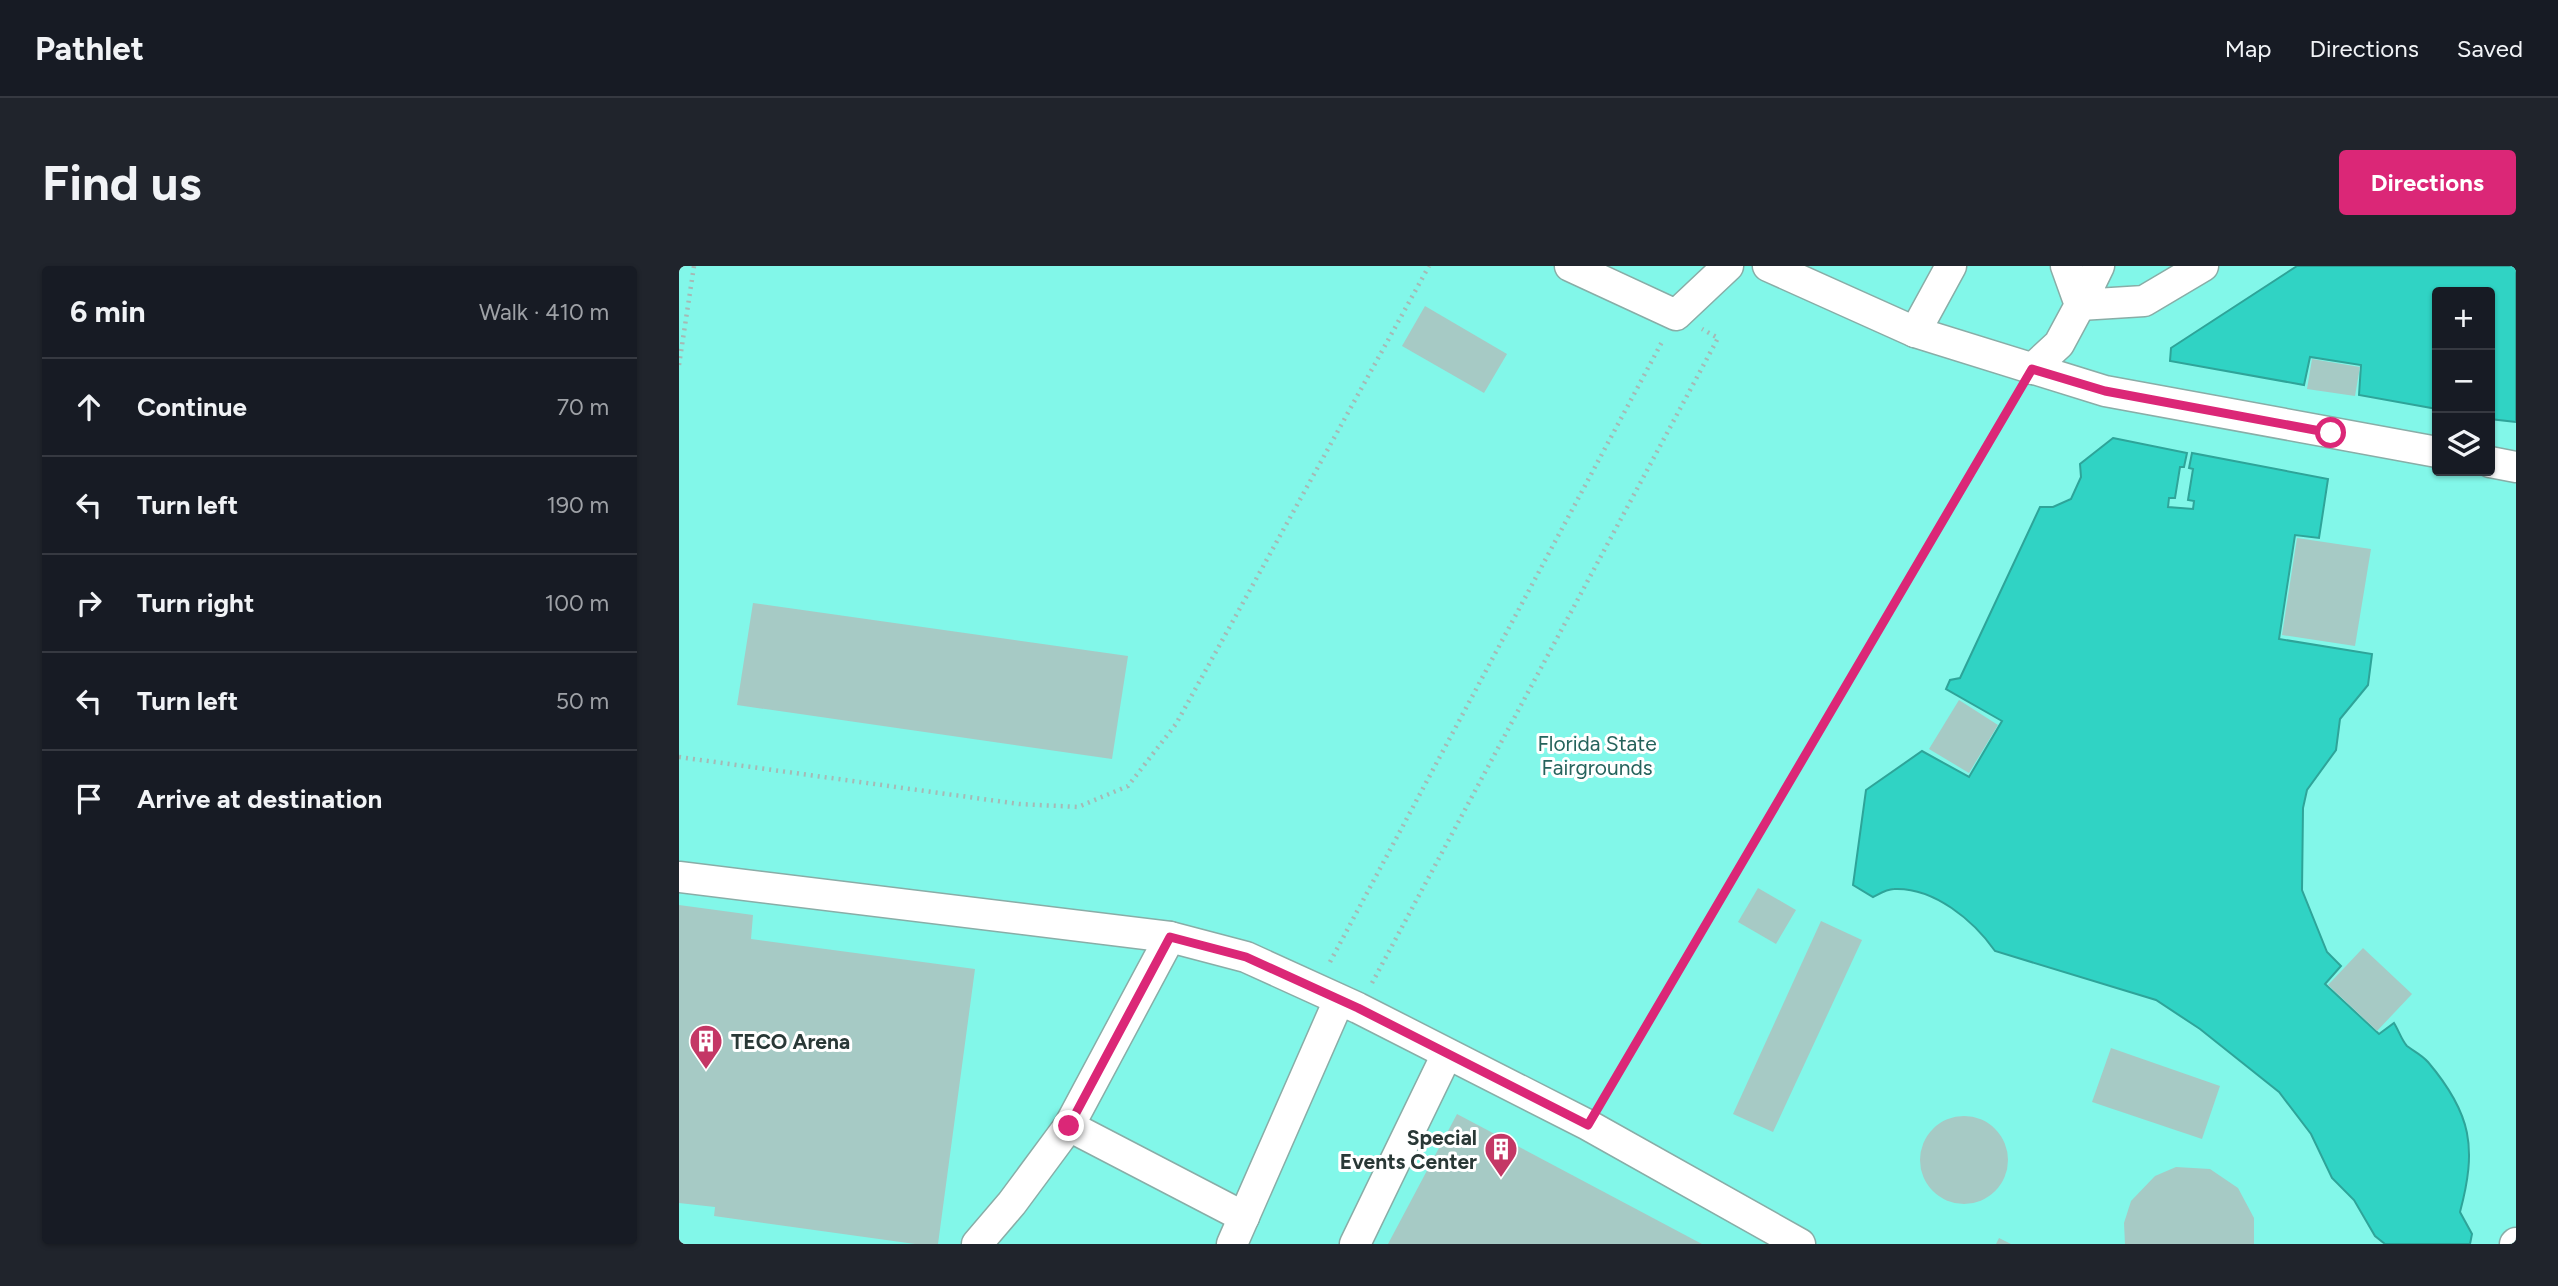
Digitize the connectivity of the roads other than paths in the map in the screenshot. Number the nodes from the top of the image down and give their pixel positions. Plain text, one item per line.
1 (1570, 266) edge
2 (1728, 266) edge
3 (1768, 266) edge
4 (1951, 266) edge
5 (2066, 266) edge
6 (2099, 266) edge
7 (2203, 266) edge
8 (2080, 305) junction
9 (1915, 332) junction
10 (2032, 369) junction
11 (2432, 451) edge
12 (2495, 463) edge
13 (2516, 467) edge
14 (679, 877) edge
15 (1170, 937) junction
16 (1338, 999) junction
17 (1447, 1054) junction
18 (1069, 1126) junction
19 (1244, 1217) junction
20 (977, 1244) edge
21 (1231, 1244) edge
22 (1355, 1244) edge
23 (1800, 1244) edge

1 - 2 lane
3 - 9 lane
4 - 9 lane
5 - 8 lane
6 - 8 lane
7 - 8 lane
8 - 10 lane
9 - 10 lane
10 - 11 lane
12 - 13 lane
14 - 15 lane
15 - 16 lane
15 - 18 lane
16 - 17 lane
16 - 19 lane
17 - 22 lane
17 - 23 lane
18 - 19 lane
18 - 20 lane
19 - 21 lane

